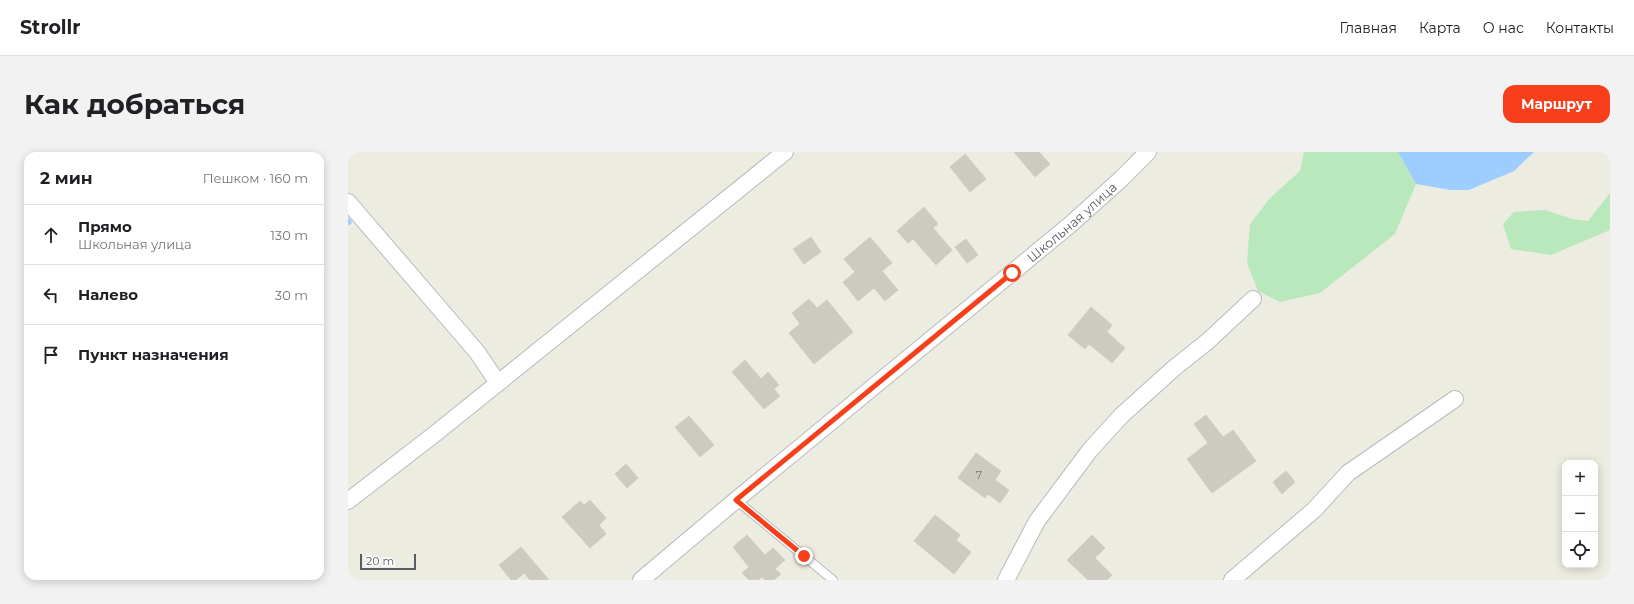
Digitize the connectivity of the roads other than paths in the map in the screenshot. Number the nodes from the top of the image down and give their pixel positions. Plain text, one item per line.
1 (784, 152) edge
2 (1148, 152) edge
3 (770, 157) edge
4 (348, 202) edge
5 (1252, 299) dead end
6 (498, 383) junction
7 (1455, 399) dead end
8 (736, 500) junction
9 (348, 501) edge
10 (641, 580) edge
11 (833, 580) edge
12 (1006, 580) edge
13 (1232, 580) edge

1 - 3 street
2 - 8 street, Школьная улица
3 - 6 street
4 - 6 street
5 - 12 street
6 - 9 street
7 - 13 street
8 - 10 street, Школьная улица
8 - 11 lane

